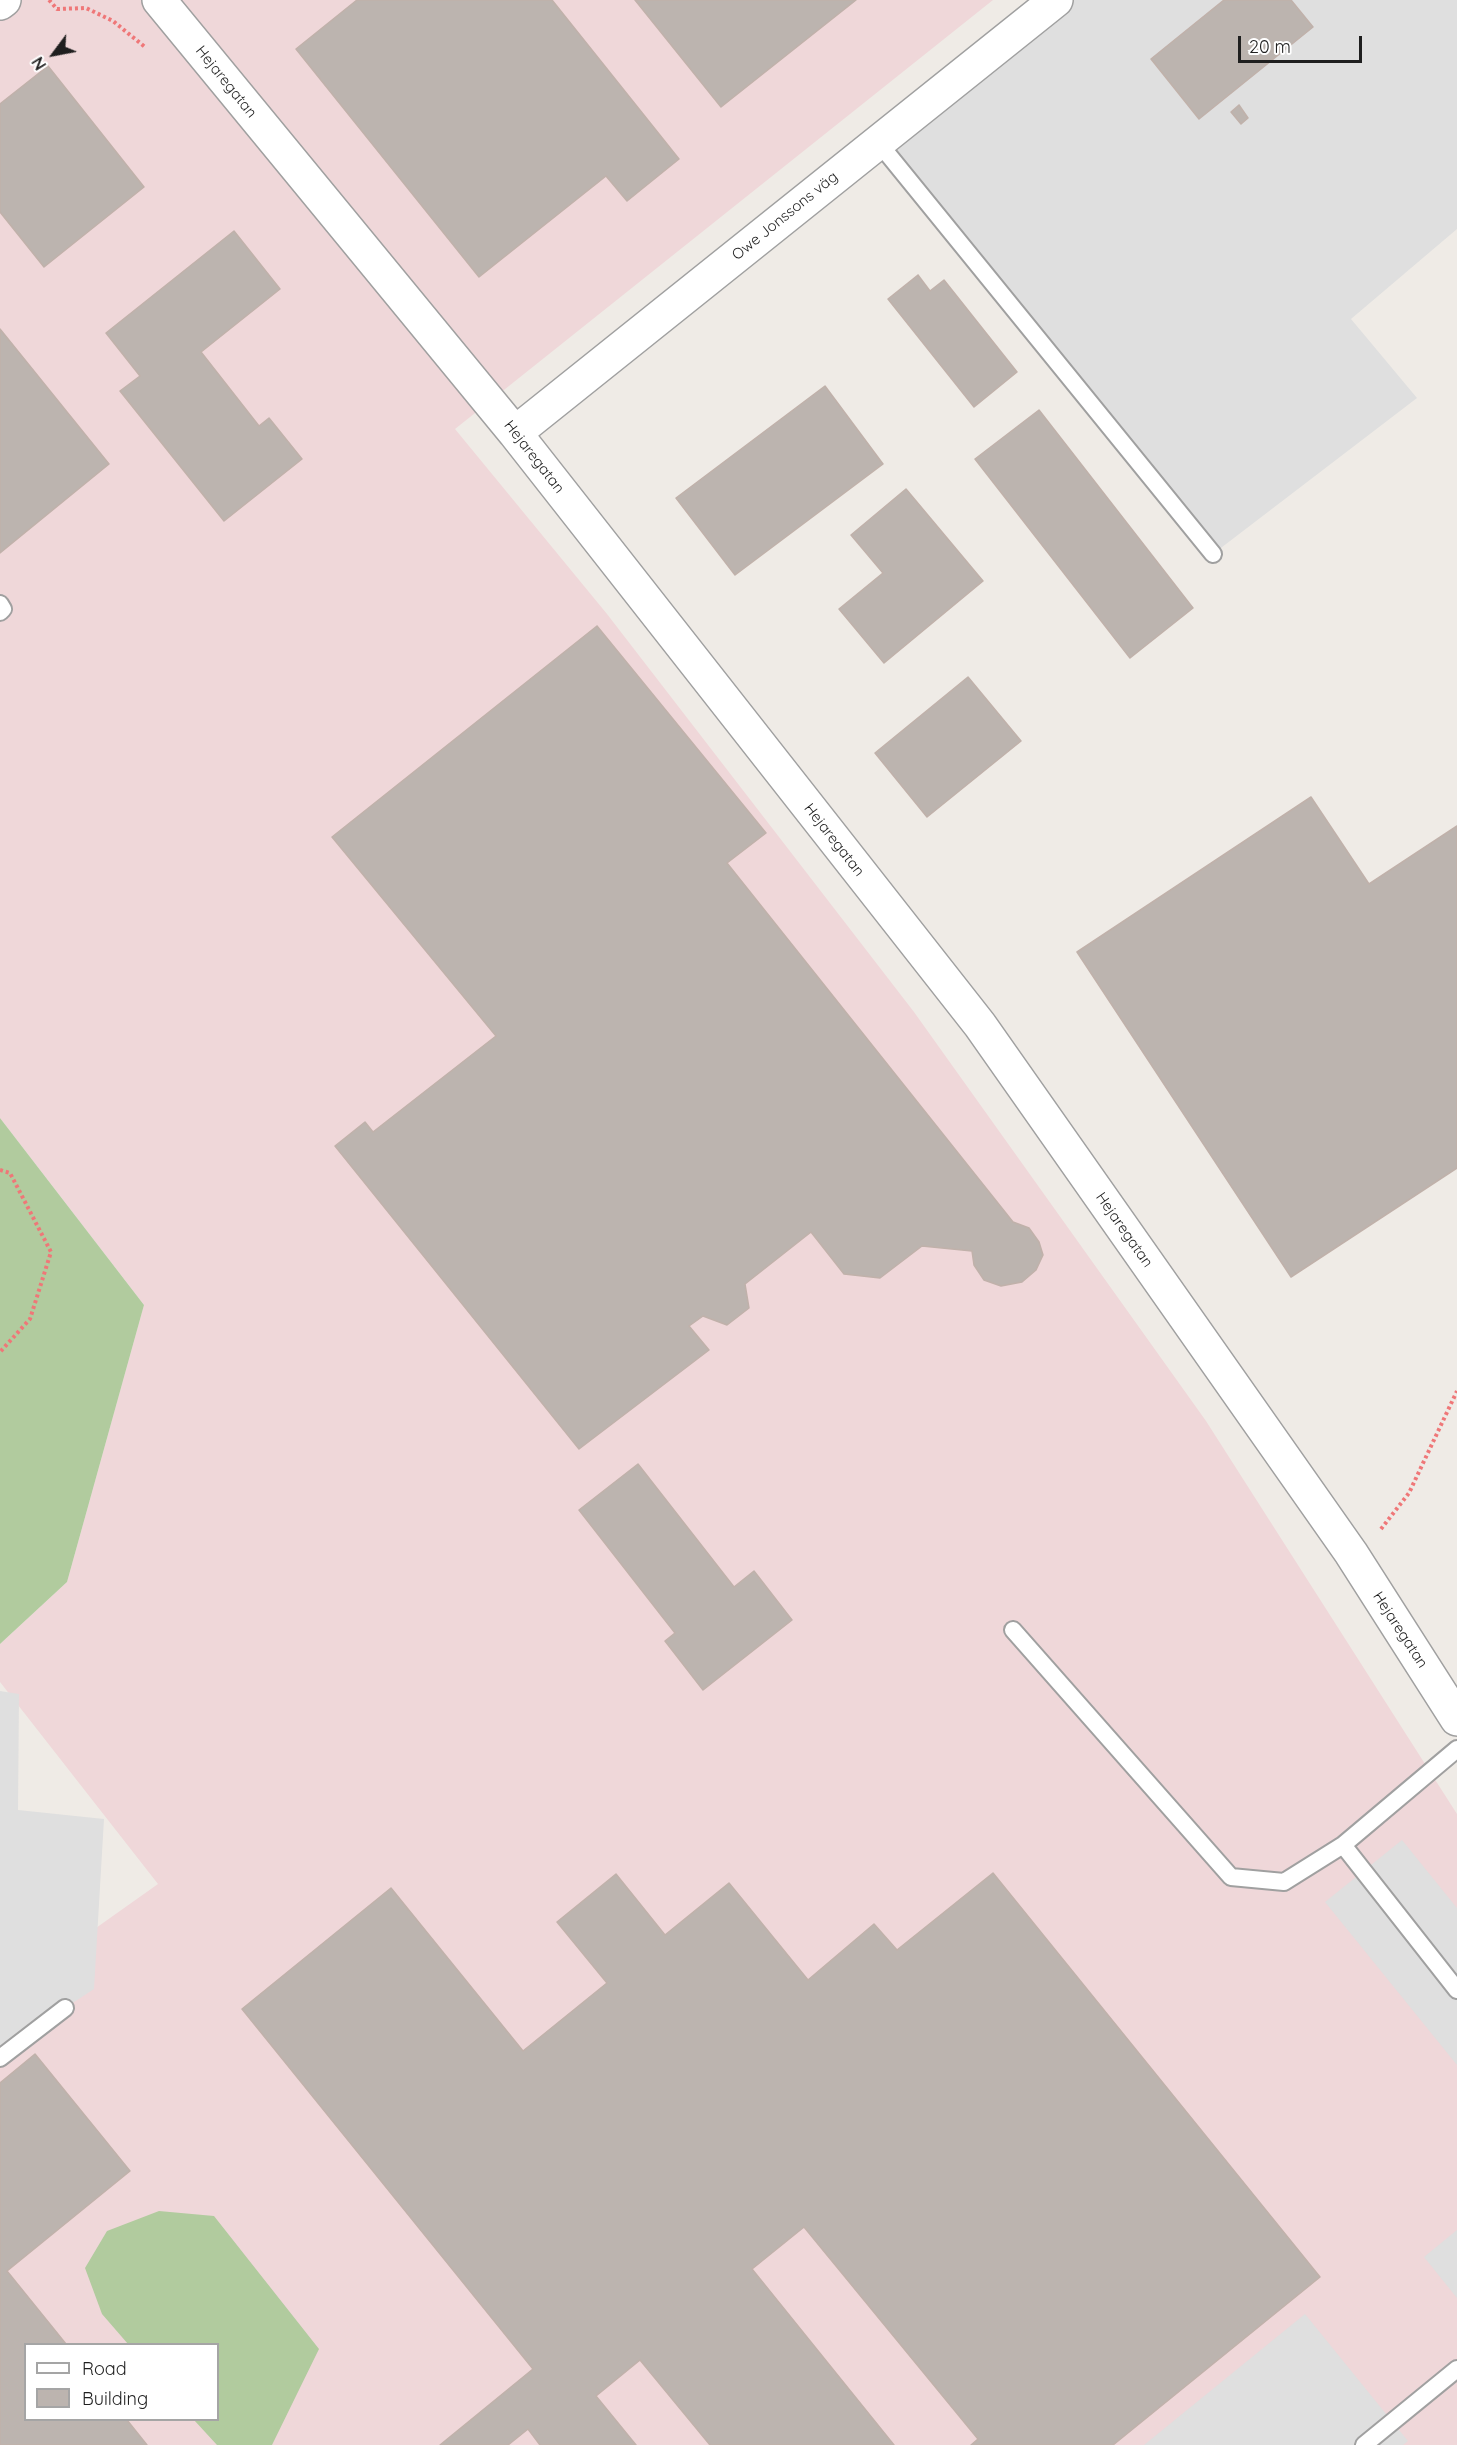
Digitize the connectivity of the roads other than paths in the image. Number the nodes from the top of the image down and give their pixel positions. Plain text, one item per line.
1 (4, 0) edge
2 (159, 0) edge
3 (1056, 0) edge
4 (0, 3) edge
5 (878, 142) junction
6 (515, 433) junction
7 (1213, 554) dead end
8 (0, 604) edge
9 (0, 612) edge
10 (1013, 1630) dead end
11 (1457, 1719) edge
12 (1457, 1749) edge
13 (1343, 1845) junction
14 (1457, 1990) edge
15 (65, 2008) dead end
16 (0, 2058) edge
17 (1457, 2369) edge
18 (1364, 2445) edge

1 - 4 street
2 - 6 street, Hejaregatan
3 - 5 street, Owe Jonssons väg
5 - 6 street, Owe Jonssons väg
5 - 7 lane
6 - 11 street, Hejaregatan
8 - 9 lane
10 - 13 lane
12 - 13 lane
13 - 14 lane
15 - 16 lane
17 - 18 lane

